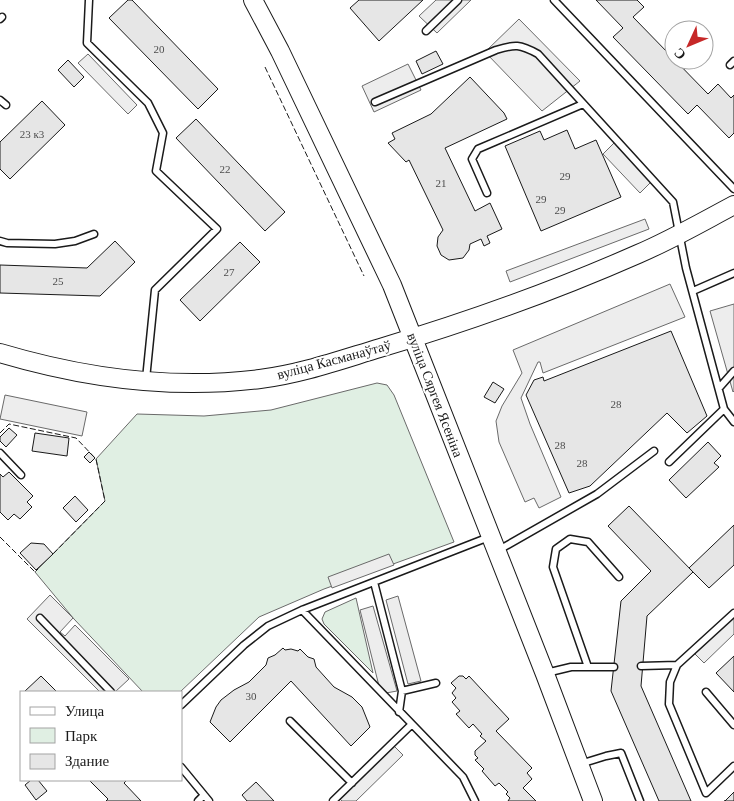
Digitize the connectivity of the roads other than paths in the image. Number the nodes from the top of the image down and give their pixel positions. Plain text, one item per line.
1 (89, 0) edge
2 (254, 0) edge
3 (458, 0) edge
4 (554, 0) edge
5 (426, 31) dead end
6 (0, 100) edge
7 (375, 102) dead end
8 (583, 104) junction
9 (6, 105) dead end
10 (734, 189) edge
11 (487, 193) dead end
12 (734, 204) edge
13 (94, 234) dead end
14 (678, 234) junction
15 (0, 240) edge
16 (734, 273) edge
17 (693, 291) junction
18 (413, 338) junction
19 (0, 355) edge
20 (734, 371) edge
21 (146, 382) junction
22 (718, 388) junction
23 (724, 409) junction
24 (734, 422) edge
25 (654, 451) dead end
26 (0, 453) edge
27 (669, 462) dead end
28 (21, 475) dead end
29 (493, 544) junction
30 (619, 577) dead end
31 (374, 582) junction
32 (302, 610) junction
33 (734, 612) edge
34 (40, 618) dead end
35 (641, 666) dead end
36 (677, 666) junction
37 (588, 667) junction
38 (614, 667) dead end
39 (545, 674) junction
40 (436, 683) dead end
41 (109, 691) edge
42 (402, 691) junction
43 (706, 692) dead end
44 (182, 704) edge
45 (399, 712) junction
46 (290, 721) dead end
47 (411, 725) junction
48 (734, 725) edge
49 (579, 765) junction
50 (734, 766) edge
51 (182, 768) edge
52 (352, 783) junction
53 (204, 794) junction
54 (198, 801) edge
55 (209, 801) edge
56 (332, 801) edge
57 (475, 801) edge
58 (593, 801) edge
59 (640, 801) edge

1 - 21 lane
2 - 18 main road, вуліца Сяргея Ясеніна
3 - 5 lane
4 - 10 lane
6 - 9 lane
7 - 8 lane
8 - 11 lane
8 - 14 lane
12 - 14 main road, вуліца Касманаўтаў
13 - 15 lane
14 - 17 lane
14 - 18 main road, вуліца Касманаўтаў
16 - 17 lane
17 - 22 lane
18 - 21 main road, вуліца Касманаўтаў
18 - 29 main road, вуліца Сяргея Ясеніна
19 - 21 main road, вуліца Касманаўтаў
20 - 22 lane
22 - 23 lane
23 - 24 lane
23 - 27 lane
25 - 29 lane
26 - 28 lane
29 - 31 lane
29 - 39 main road, вуліца Сяргея Ясеніна
30 - 37 lane
31 - 32 lane
31 - 42 lane
32 - 44 lane
32 - 45 lane
33 - 36 lane
34 - 41 lane
35 - 36 lane
36 - 50 lane
37 - 38 lane
37 - 39 lane
39 - 49 main road, вуліца Сяргея Ясеніна
40 - 42 lane
42 - 45 lane
43 - 48 lane
45 - 47 lane
46 - 52 lane
47 - 52 lane
47 - 57 lane
49 - 58 main road, вуліца Сяргея Ясеніна
49 - 59 lane
51 - 53 lane
52 - 56 lane
53 - 54 lane
53 - 55 lane

